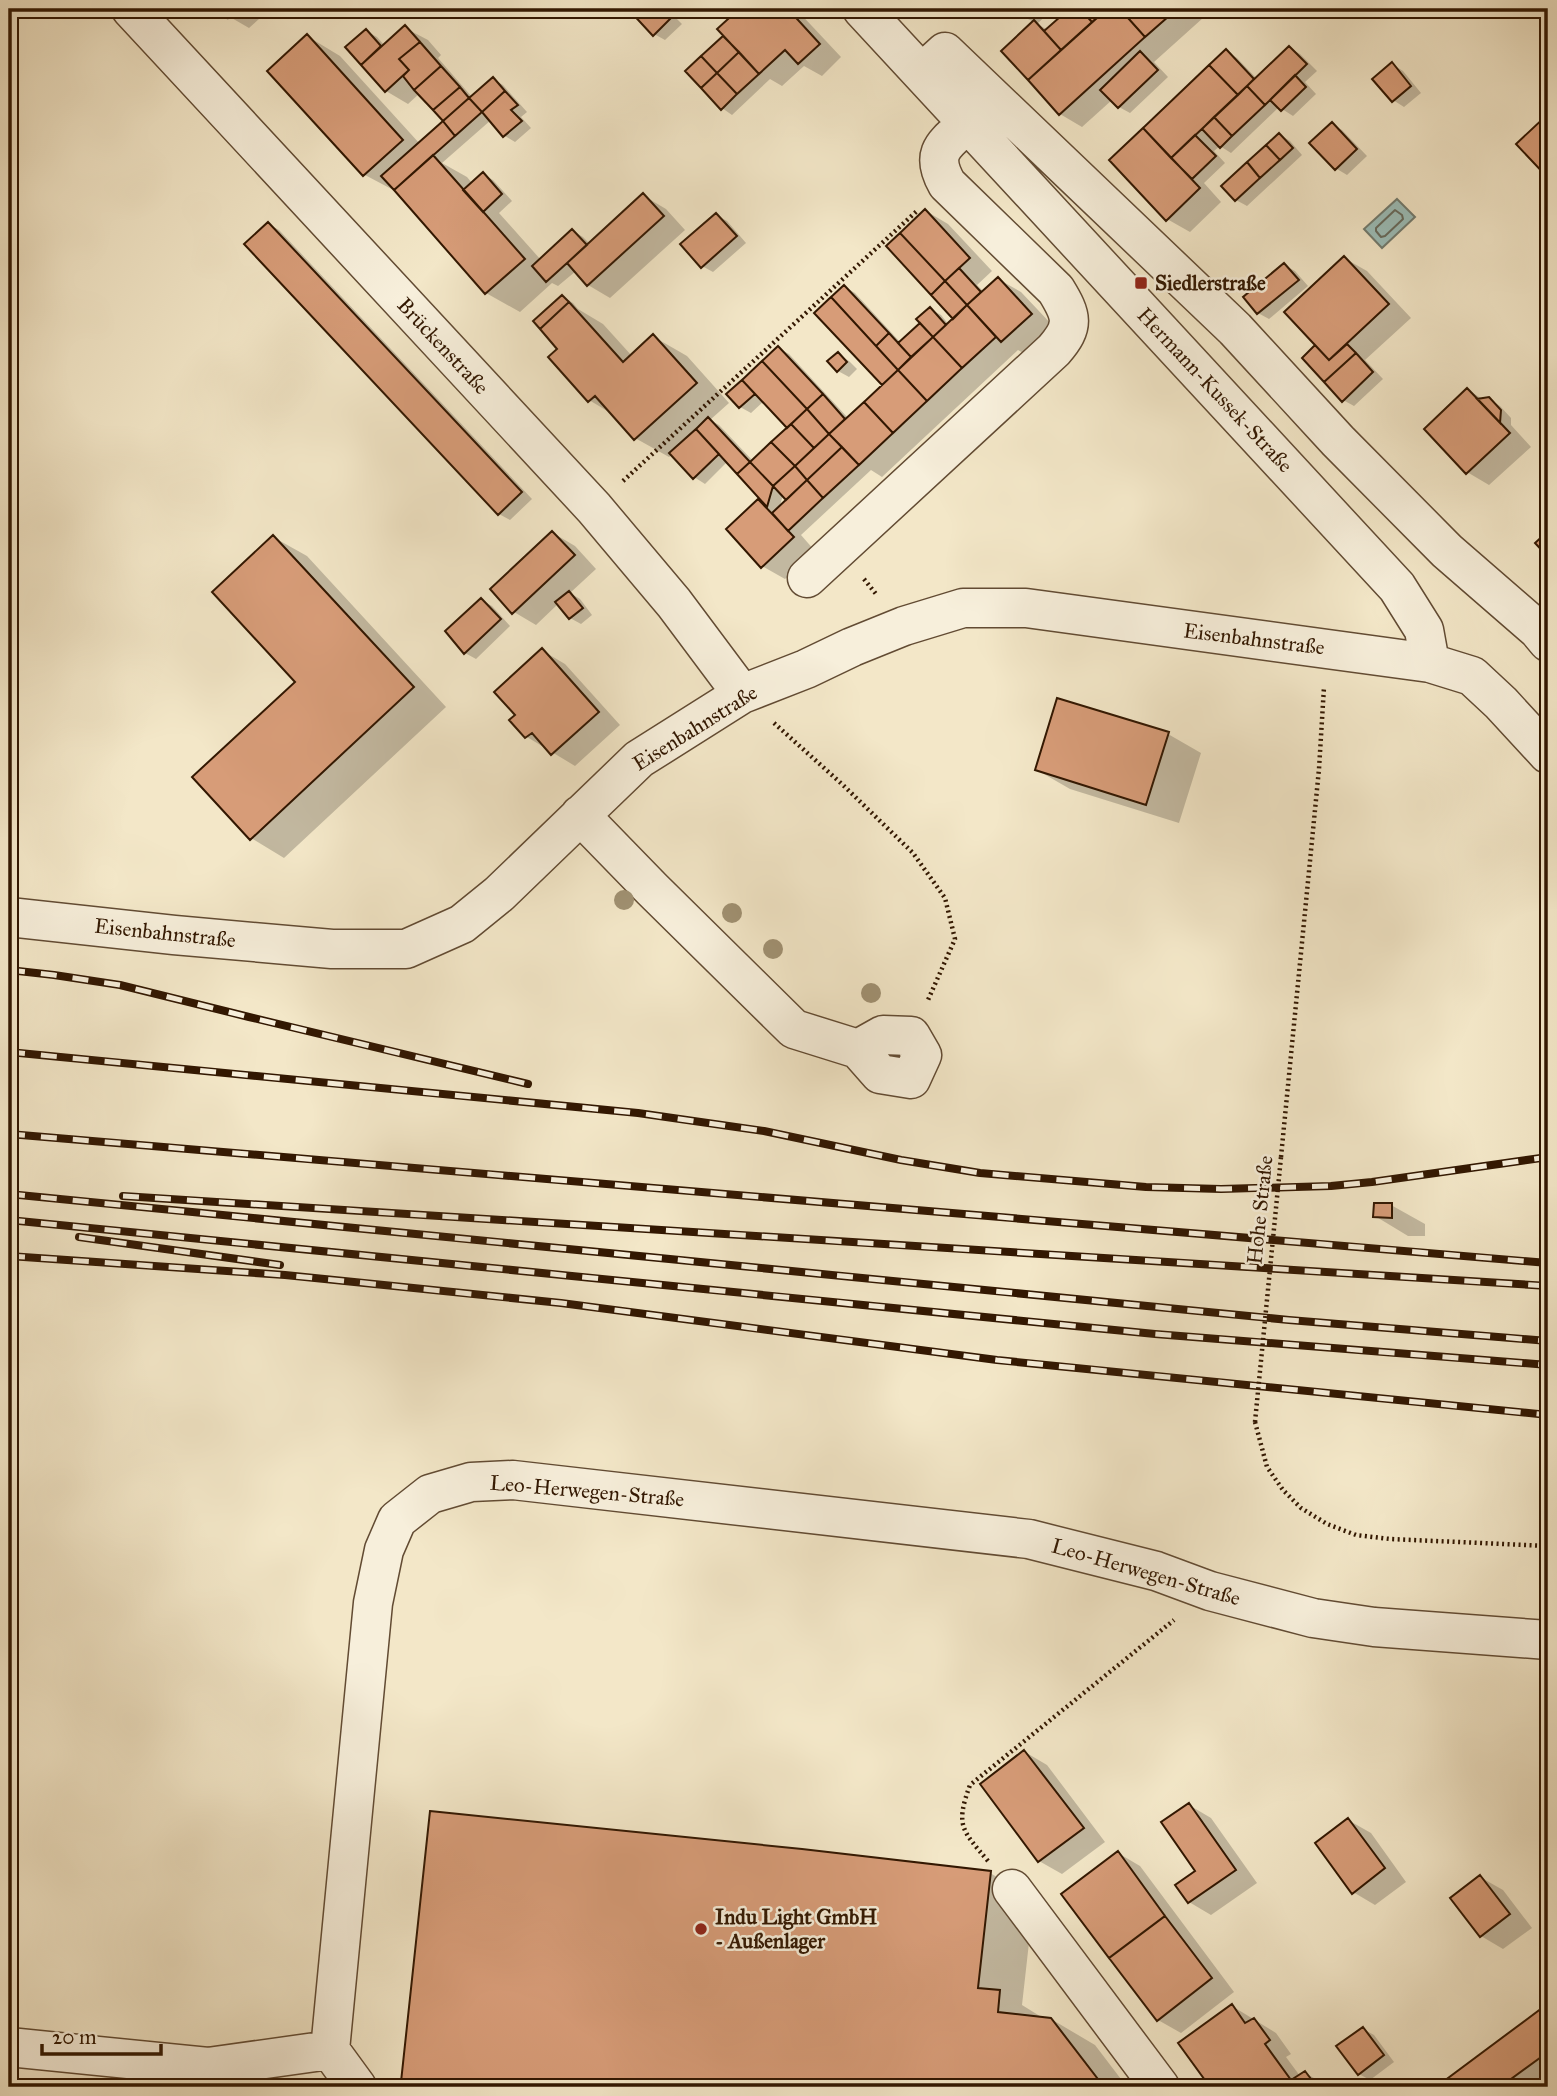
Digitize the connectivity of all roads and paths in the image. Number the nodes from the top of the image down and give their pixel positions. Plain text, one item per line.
1 (131, 9) edge
2 (862, 9) edge
3 (922, 73) junction
4 (967, 124) junction
5 (947, 184) junction
6 (1235, 328) junction
7 (1190, 362) junction
8 (594, 508) junction
9 (838, 549) junction
10 (807, 578) dead end
11 (904, 626) junction
12 (1548, 642) edge
13 (1326, 648) junction
14 (1430, 663) junction
15 (742, 694) junction
16 (1548, 754) edge
17 (580, 814) junction
18 (9, 916) edge
19 (911, 1036) joint
20 (1548, 1546) edge
21 (1210, 1591) junction
22 (1548, 1640) edge
23 (1012, 1889) joint
24 (9, 2047) edge
25 (330, 2050) junction
26 (357, 2087) edge
27 (1160, 2087) edge

1 - 8 street, Brückenstraße
2 - 3 street, Hermann-Kussek-Straße
3 - 4 street, Hermann-Kussek-Straße
3 - 6 street
4 - 5 street
4 - 7 street, Hermann-Kussek-Straße
5 - 8 path
5 - 9 street
6 - 7 street
6 - 12 street
7 - 14 street, Hermann-Kussek-Straße
8 - 15 street, Brückenstraße
9 - 10 street
9 - 11 path
11 - 13 street, Eisenbahnstraße
11 - 15 street, Eisenbahnstraße
13 - 14 street, Eisenbahnstraße
13 - 20 path, Hohe Straße, bridge
14 - 16 street, Eisenbahnstraße
15 - 17 street, Eisenbahnstraße
15 - 19 path
17 - 18 street, Eisenbahnstraße
17 - 19 street
21 - 22 street, Leo-Herwegen-Straße
21 - 23 path
21 - 25 street, Leo-Herwegen-Straße
23 - 27 street
24 - 25 street
25 - 26 street

